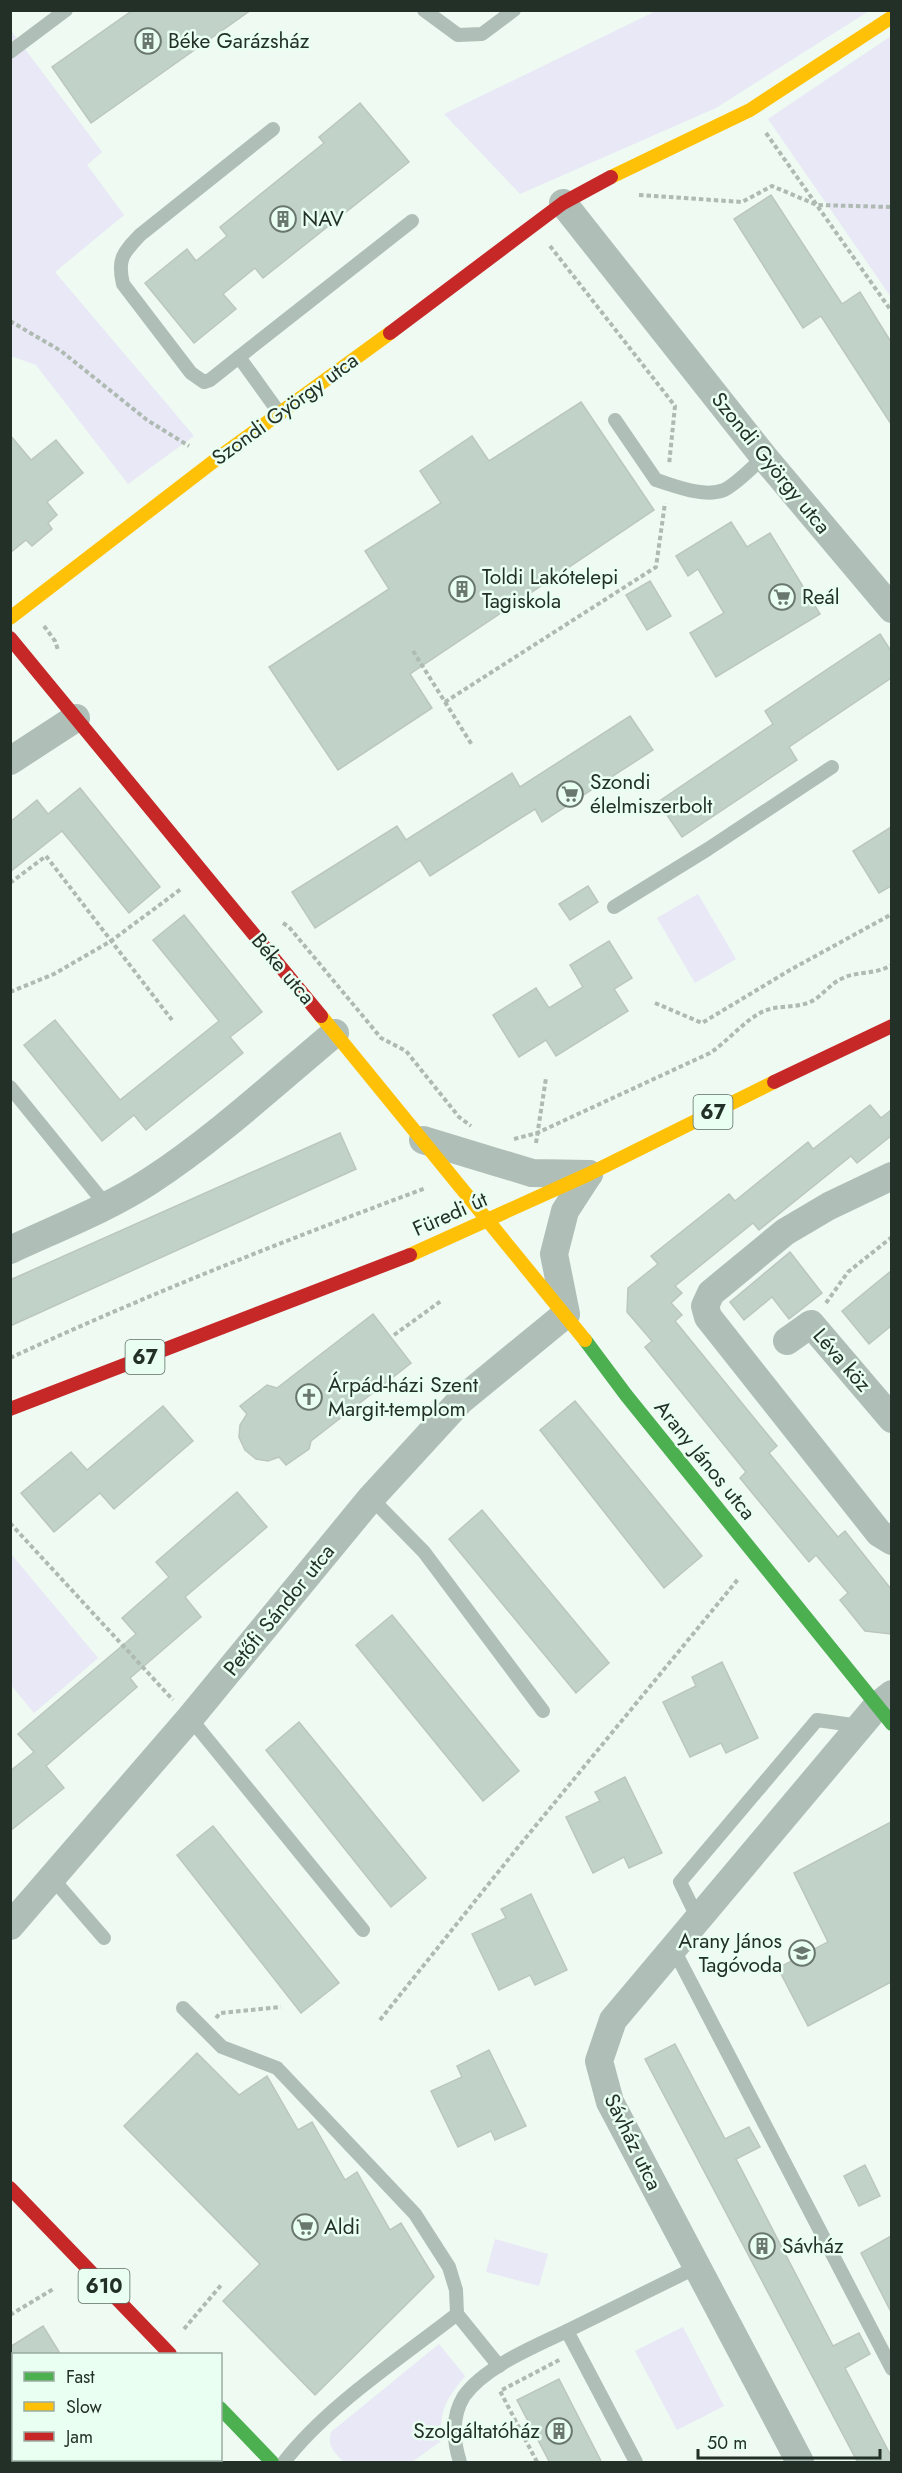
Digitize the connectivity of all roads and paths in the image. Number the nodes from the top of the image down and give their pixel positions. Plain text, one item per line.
1 (66, 10) edge
2 (424, 10) edge
3 (514, 10) edge
4 (891, 17) edge
5 (10, 52) edge
6 (750, 110) junction
7 (273, 129) dead end
8 (627, 195) dead end
9 (563, 203) junction
10 (818, 204) junction
11 (891, 207) edge
12 (412, 221) dead end
13 (533, 225) junction
14 (891, 312) edge
15 (10, 321) edge
16 (239, 357) junction
17 (280, 414) junction
18 (615, 420) dead end
19 (764, 457) junction
20 (214, 460) junction
21 (667, 484) junction
22 (891, 609) edge
23 (10, 618) edge
24 (10, 638) edge
25 (413, 651) dead end
26 (445, 702) junction
27 (76, 718) junction
28 (472, 745) dead end
29 (10, 761) edge
30 (832, 767) dead end
31 (203, 873) junction
32 (10, 883) edge
33 (614, 907) dead end
34 (891, 914) edge
35 (289, 927) dead end
36 (111, 941) junction
37 (891, 965) edge
38 (10, 992) edge
39 (655, 1003) dead end
40 (172, 1020) dead end
41 (891, 1026) edge
42 (335, 1033) junction
43 (546, 1078) dead end
44 (10, 1087) edge
45 (478, 1131) dead end
46 (537, 1133) junction
47 (509, 1139) dead end
48 (423, 1140) junction
49 (536, 1143) dead end
50 (589, 1174) junction
51 (891, 1176) edge
52 (454, 1178) junction
53 (106, 1205) junction
54 (489, 1221) junction
55 (891, 1237) edge
56 (10, 1250) edge
57 (441, 1301) dead end
58 (566, 1314) junction
59 (811, 1324) junction
60 (394, 1335) dead end
61 (787, 1341) dead end
62 (10, 1358) edge
63 (888, 1406) edge
64 (10, 1408) edge
65 (371, 1498) junction
66 (10, 1522) edge
67 (891, 1541) edge
68 (757, 1557) junction
69 (543, 1711) dead end
70 (880, 1712) edge
71 (190, 1718) junction
72 (52, 1878) junction
73 (698, 1919) junction
74 (10, 1926) edge
75 (363, 1930) dead end
76 (104, 1938) dead end
77 (674, 1948) junction
78 (281, 2007) dead end
79 (183, 2008) dead end
80 (380, 2020) dead end
81 (204, 2028) junction
82 (10, 2188) edge
83 (697, 2267) junction
84 (222, 2284) dead end
85 (55, 2288) dead end
86 (457, 2314) junction
87 (10, 2315) edge
88 (567, 2331) junction
89 (577, 2350) junction
90 (168, 2352) edge
91 (499, 2366) junction
92 (891, 2368) edge
93 (222, 2410) edge
94 (272, 2463) edge
95 (284, 2463) edge
96 (460, 2463) edge
97 (537, 2463) edge
98 (636, 2463) edge
99 (800, 2463) edge

1 - 5 lane
2 - 3 lane
4 - 6 street, Szondi György utca
6 - 9 street, Szondi György utca
6 - 10 path
7 - 16 lane
8 - 10 path
9 - 13 street, Szondi György utca
9 - 19 street, Szondi György utca
10 - 11 path
10 - 14 path
12 - 16 lane
13 - 17 street, Szondi György utca
13 - 21 path
15 - 20 path
16 - 17 lane
17 - 20 street, Szondi György utca
18 - 21 lane
19 - 21 lane
19 - 22 street, Szondi György utca
20 - 23 street, Szondi György utca
21 - 26 path
24 - 27 street, Béke utca
25 - 26 path
26 - 28 path
27 - 29 street
27 - 31 street, Béke utca
30 - 33 lane
31 - 36 path
31 - 42 street, Béke utca
32 - 36 path
34 - 39 path
35 - 45 path
36 - 38 path
36 - 40 path
37 - 46 path
41 - 50 street, Füredi út / 67
42 - 48 street, Béke utca
42 - 53 street
43 - 46 path
44 - 53 lane
46 - 47 path
46 - 49 path
48 - 50 street
48 - 52 street, Béke utca
50 - 54 street, Füredi út / 67
50 - 58 street
51 - 67 street
52 - 54 street, Béke utca
52 - 62 path
53 - 56 street
54 - 58 street, Arany János utca
54 - 64 street, Füredi út / 67
55 - 59 path
57 - 60 path
58 - 65 street, Petőfi Sándor utca
58 - 68 street, Arany János utca
59 - 61 street, Léva köz
59 - 63 street, Léva köz
65 - 69 lane
65 - 71 street, Petőfi Sándor utca
66 - 71 path
68 - 70 street, Arany János utca
68 - 80 path
70 - 73 street, Sávház utca
70 - 73 lane
71 - 72 street, Petőfi Sándor utca
71 - 75 lane
72 - 74 street, Petőfi Sándor utca
72 - 76 lane
73 - 77 street, Sávház utca
77 - 83 street, Sávház utca
77 - 92 lane
78 - 81 path
79 - 81 lane
81 - 86 lane
82 - 90 street, 610
83 - 88 lane
83 - 99 street, Sávház utca
84 - 90 path
85 - 87 path
86 - 91 lane
86 - 95 lane
88 - 89 lane
88 - 91 lane
89 - 97 path
89 - 98 lane
91 - 96 lane
93 - 94 street

